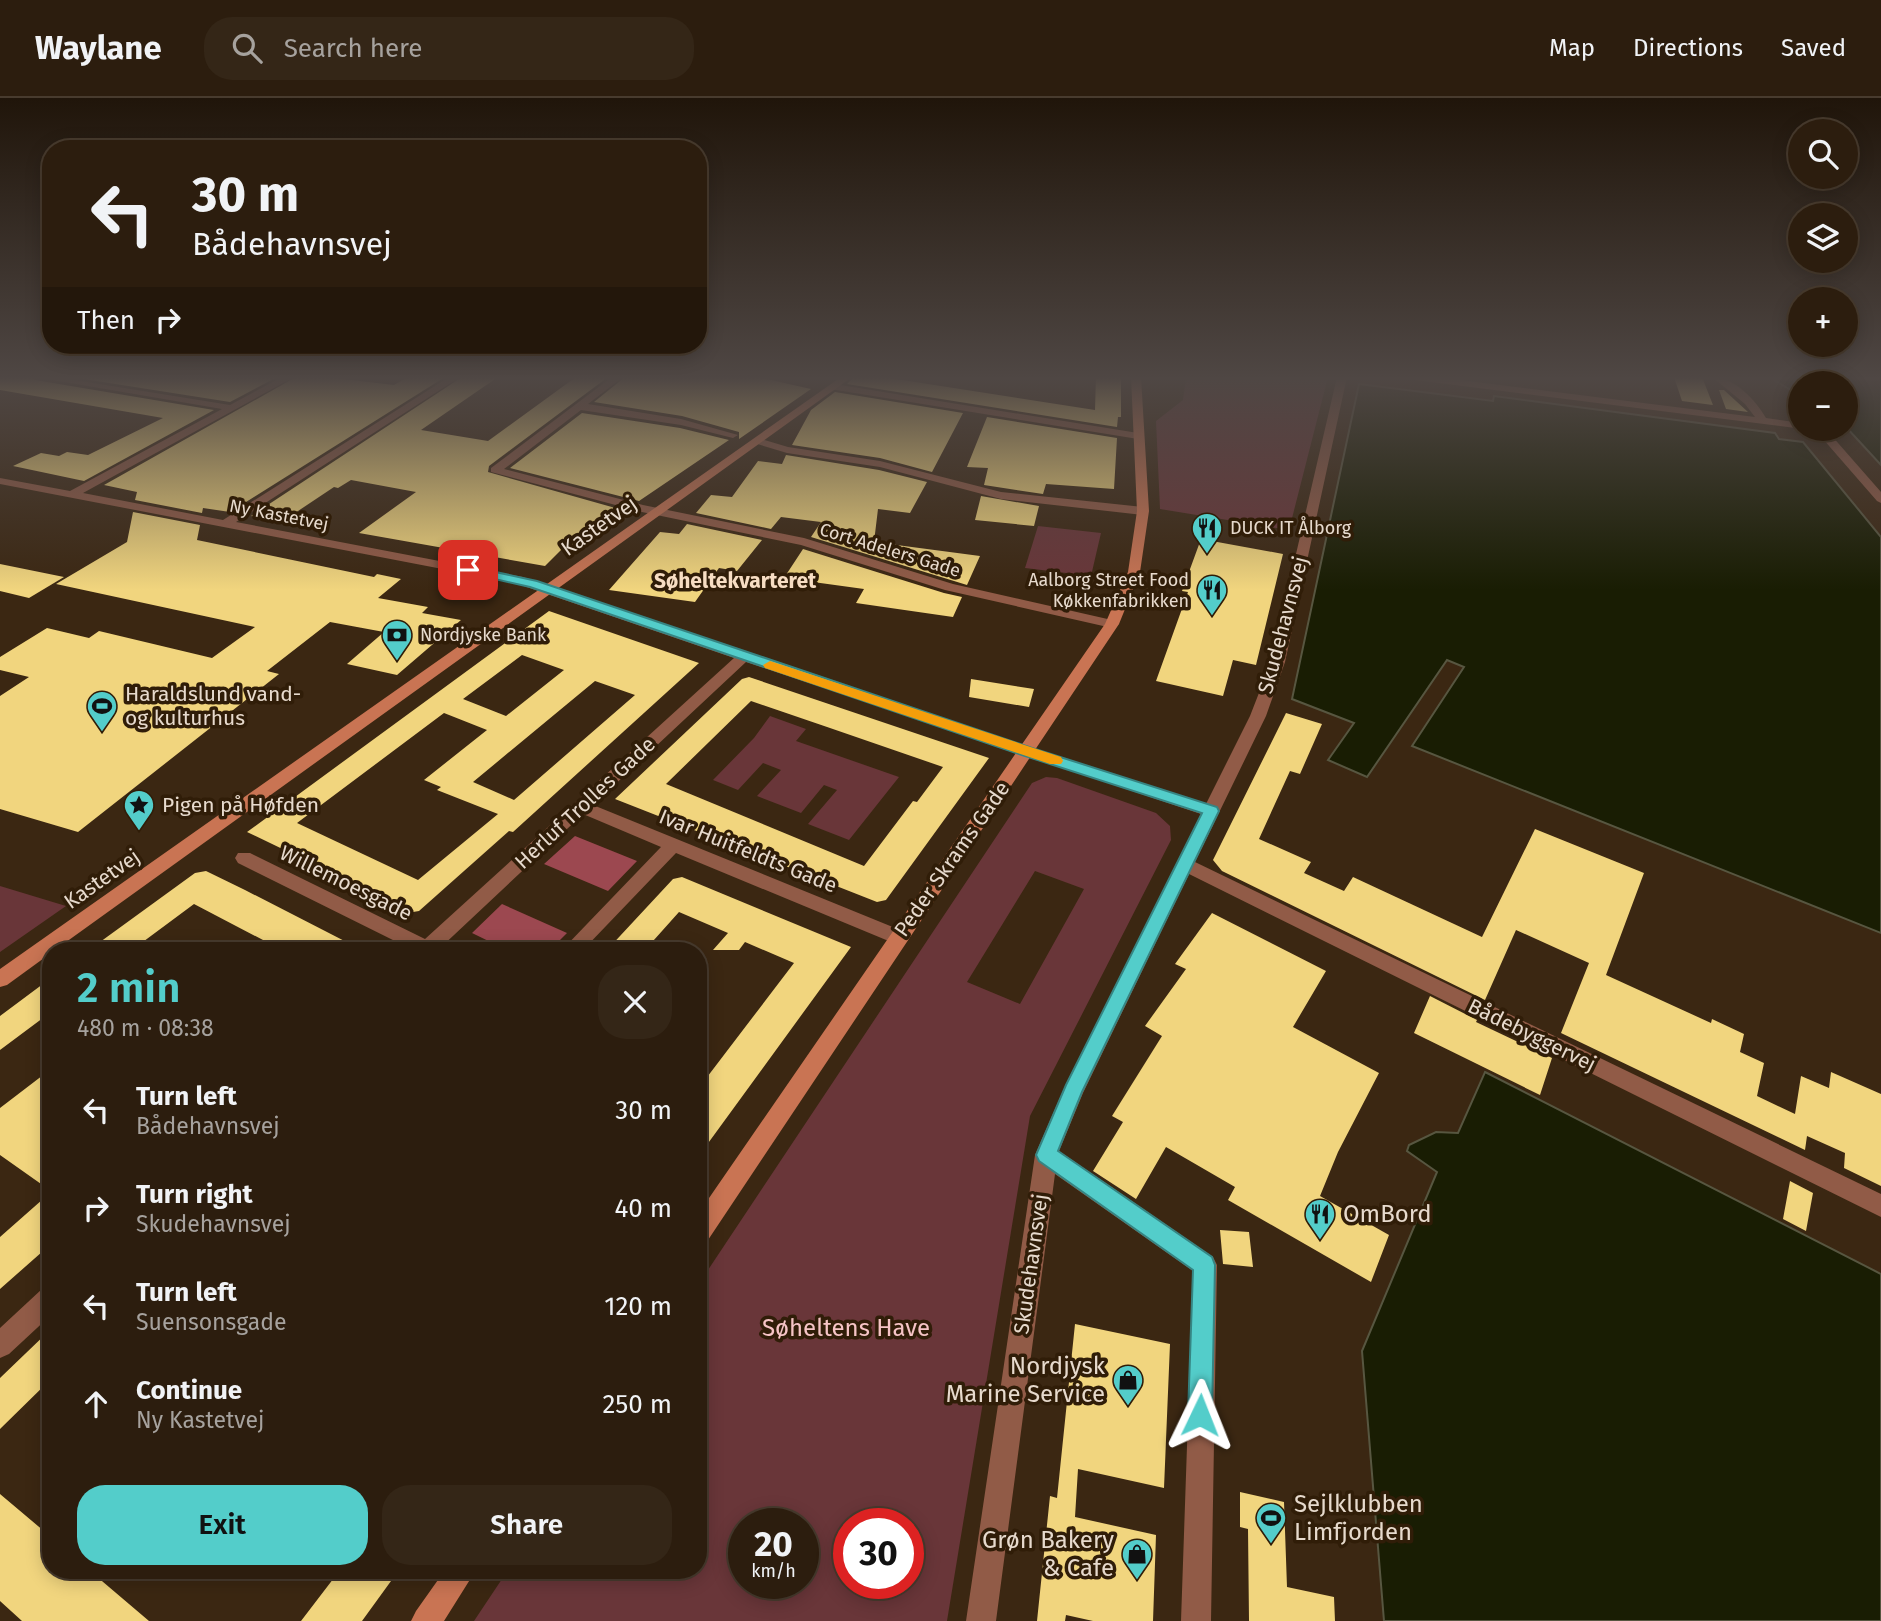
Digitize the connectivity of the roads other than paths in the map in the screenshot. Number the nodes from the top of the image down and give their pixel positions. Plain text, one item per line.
1 (158, 448) edge
2 (344, 448) edge
3 (523, 448) edge
4 (748, 448) edge
5 (781, 448) edge
6 (1139, 448) edge
7 (1326, 448) edge
8 (1837, 448) edge
9 (0, 481) edge
10 (73, 494) junction
11 (1881, 499) edge
12 (658, 512) junction
13 (1143, 512) junction
14 (228, 522) junction
15 (549, 590) junction
16 (1112, 624) junction
17 (744, 656) junction
18 (1027, 752) junction
19 (581, 807) junction
20 (1211, 811) junction
21 (673, 845) junction
22 (244, 858) dead end
23 (1183, 864) junction
24 (898, 937) junction
25 (52, 942) edge
26 (413, 942) edge
27 (435, 942) edge
28 (579, 942) edge
29 (42, 949) edge
30 (0, 979) edge
31 (1046, 1155) junction
32 (1881, 1206) edge
33 (707, 1223) edge
34 (42, 1306) edge
35 (0, 1345) edge
36 (456, 1579) edge
37 (426, 1621) edge
38 (981, 1621) edge
39 (1196, 1621) edge

1 - 10 street
2 - 14 street
3 - 12 street, Cort Adelers Gade
4 - 12 street, Kastetvej
5 - 13 street
6 - 13 street, Peder Skrams Gade
7 - 20 street, Skudehavnsvej
8 - 11 street
9 - 10 street, Ny Kastetvej
10 - 14 street, Ny Kastetvej
12 - 15 street, Kastetvej
12 - 16 street, Cort Adelers Gade
13 - 16 street, Peder Skrams Gade
14 - 15 street, Ny Kastetvej
15 - 17 street, Ny Kastetvej
15 - 25 street, Kastetvej
16 - 18 street, Peder Skrams Gade
17 - 18 street, Ny Kastetvej
17 - 19 street, Herluf Trolles Gade
18 - 20 street, Ny Kastetvej
18 - 24 street, Peder Skrams Gade
19 - 21 street, Ivar Huitfeldts Gade
19 - 27 street, Herluf Trolles Gade
20 - 23 street, Skudehavnsvej
21 - 24 street, Ivar Huitfeldts Gade
21 - 28 street
22 - 26 street, Willemoesgade
23 - 31 street, Skudehavnsvej
23 - 32 street, Bådebyggervej
24 - 33 street, Peder Skrams Gade
29 - 30 street, Kastetvej
31 - 38 street, Skudehavnsvej
31 - 39 street
34 - 35 street
36 - 37 street

